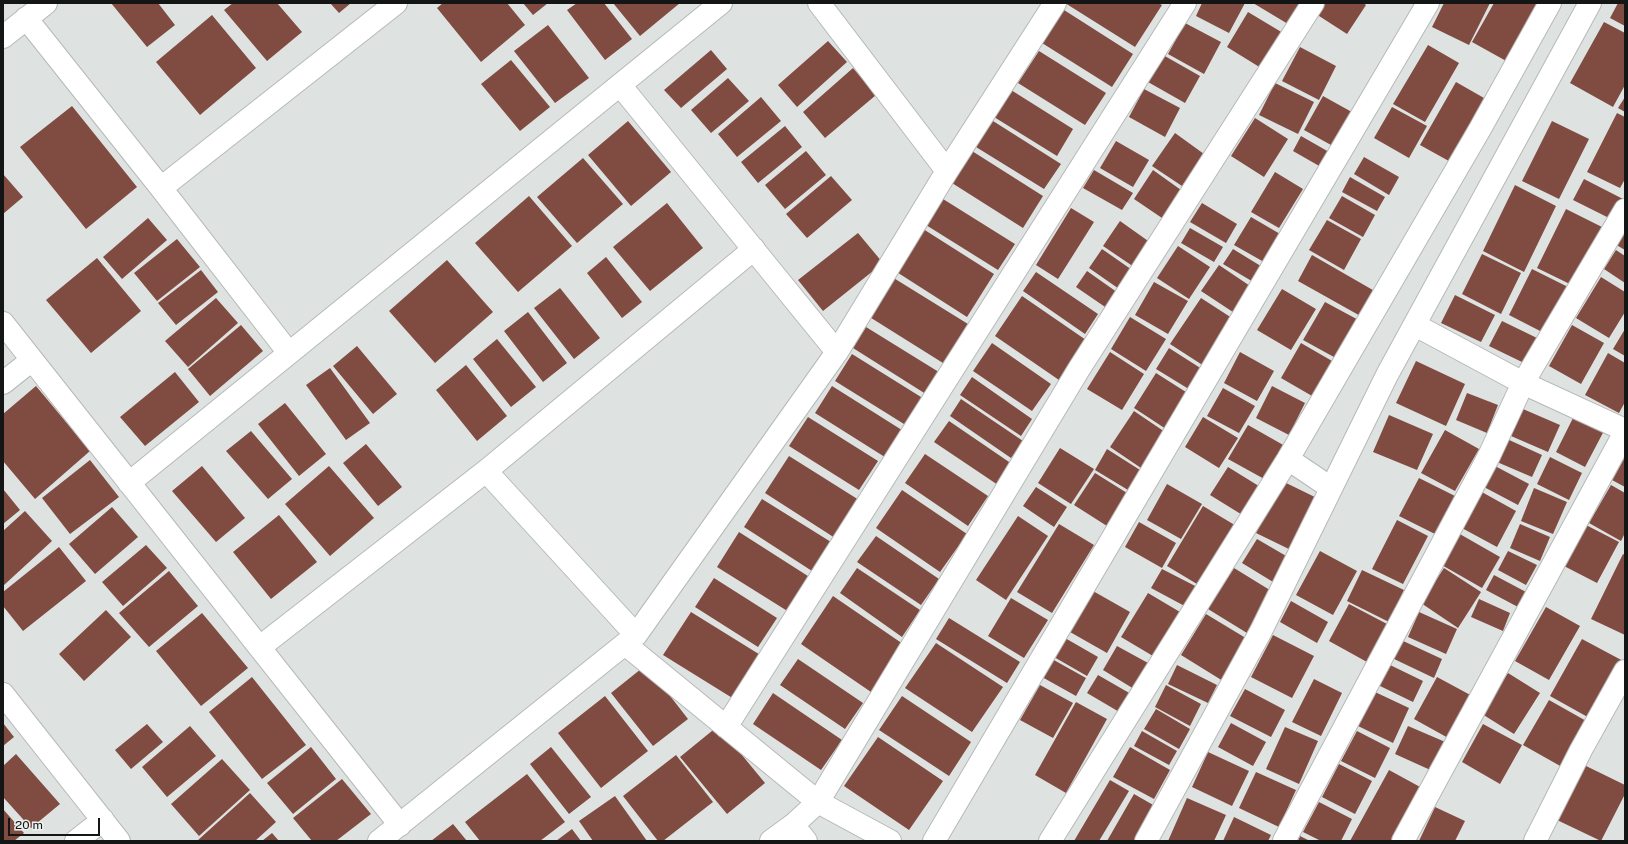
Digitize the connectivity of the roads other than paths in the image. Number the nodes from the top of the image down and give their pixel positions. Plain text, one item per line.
1 (46, 3) edge
2 (396, 3) edge
3 (721, 3) edge
4 (819, 3) edge
5 (1055, 3) edge
6 (1185, 3) edge
7 (1313, 3) edge
8 (1428, 3) edge
9 (1550, 3) edge
10 (1590, 3) edge
11 (26, 18) junction
12 (3, 37) edge
13 (620, 85) junction
14 (947, 171) junction
15 (161, 188) junction
16 (1625, 210) edge
17 (754, 250) junction
18 (3, 323) edge
19 (1415, 325) junction
20 (837, 352) junction
21 (289, 353) junction
22 (32, 360) junction
23 (3, 383) edge
24 (1523, 383) junction
25 (1625, 431) edge
26 (1288, 459) junction
27 (486, 470) junction
28 (129, 483) junction
29 (1331, 488) junction
30 (630, 640) junction
31 (260, 647) junction
32 (1625, 671) edge
33 (3, 694) edge
34 (726, 727) junction
35 (818, 802) junction
36 (103, 820) junction
37 (400, 824) junction
38 (800, 833) edge
39 (76, 841) edge
40 (119, 841) edge
41 (379, 841) edge
42 (771, 841) edge
43 (890, 841) edge
44 (934, 841) edge
45 (1050, 841) edge
46 (1146, 841) edge
47 (1284, 841) edge
48 (1403, 841) edge
49 (1535, 841) edge

1 - 11 street
2 - 15 street
3 - 13 street
4 - 14 street
5 - 14 street
6 - 34 street
7 - 35 street
8 - 44 street
9 - 26 street
10 - 19 street
11 - 12 street
11 - 15 street
13 - 17 street
13 - 21 street
14 - 20 street
15 - 21 street
16 - 24 street
17 - 20 street
17 - 27 street
18 - 22 street
19 - 24 street
19 - 29 street
20 - 30 street
21 - 28 street
22 - 23 street
22 - 28 street
24 - 25 street
24 - 47 street
25 - 48 street
26 - 29 street
26 - 45 street
27 - 30 street
27 - 31 street
28 - 31 street
29 - 46 street
30 - 34 street
30 - 37 street
31 - 37 street
32 - 49 street
33 - 36 street
34 - 35 street
35 - 38 street
35 - 43 street
36 - 39 street
36 - 40 street
37 - 41 street
38 - 42 street

